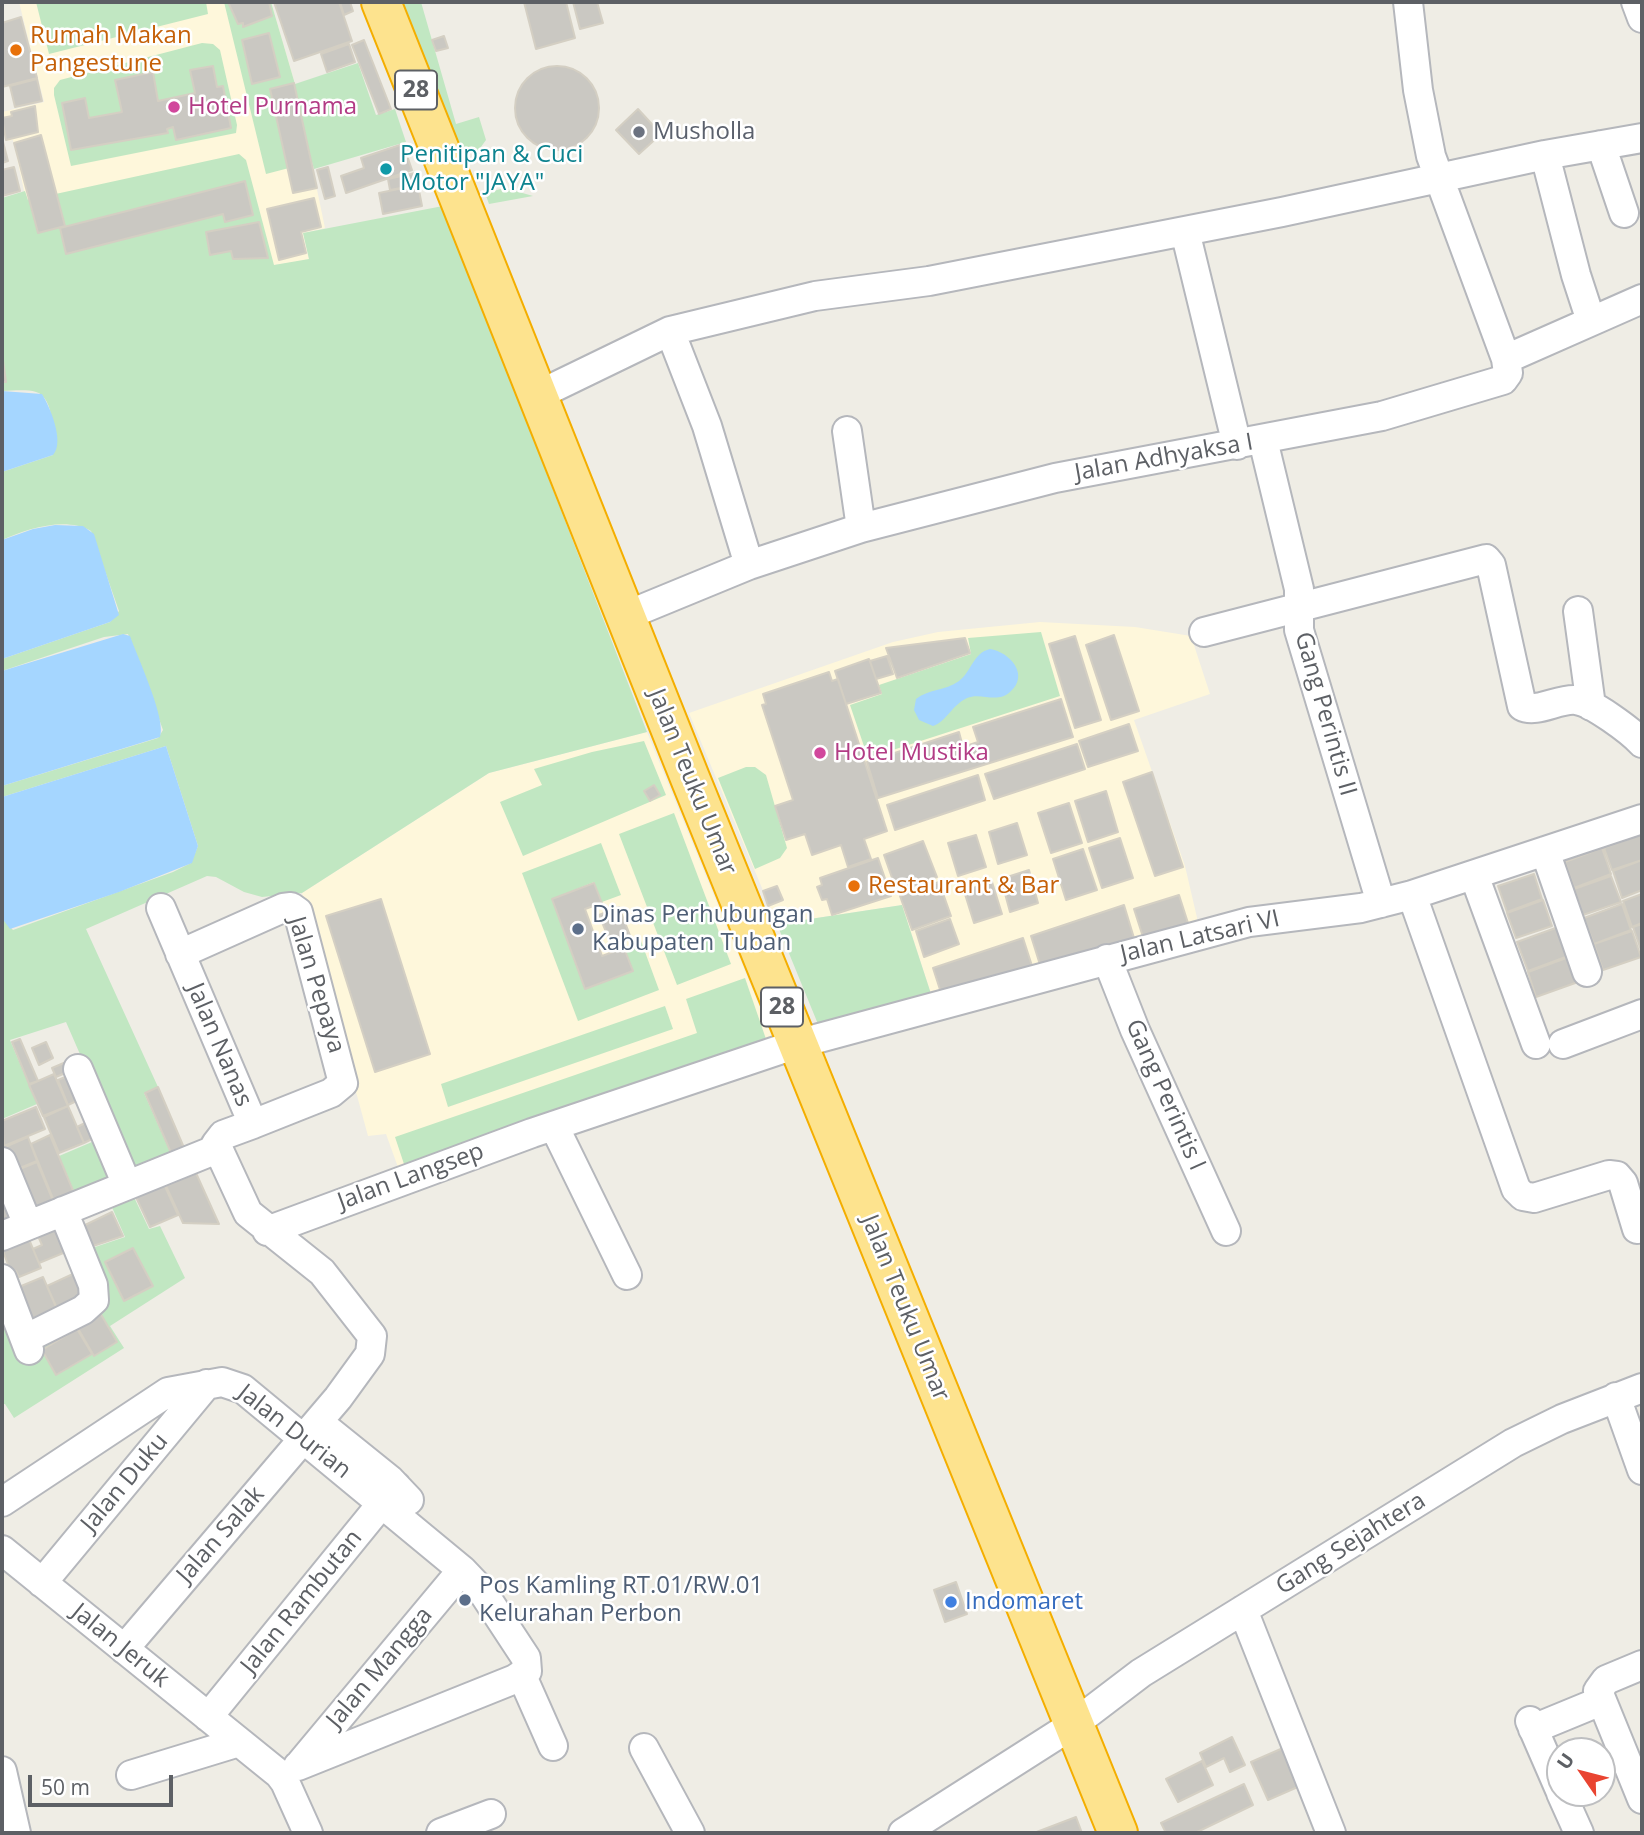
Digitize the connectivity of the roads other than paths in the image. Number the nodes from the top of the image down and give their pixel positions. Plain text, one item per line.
1 (381, 2) edge
2 (1408, 2) edge
3 (1636, 2) edge
4 (1642, 18) edge
5 (1642, 138) edge
6 (1601, 145) junction
7 (1545, 155) junction
8 (1439, 179) junction
9 (1624, 213) dead end
10 (1185, 231) junction
11 (1642, 299) edge
12 (1591, 321) junction
13 (670, 331) junction
14 (1506, 359) junction
15 (536, 396) junction
16 (847, 431) dead end
17 (1250, 443) junction
18 (861, 528) junction
19 (749, 565) junction
20 (1298, 607) junction
21 (1578, 611) dead end
22 (625, 616) junction
23 (1204, 632) dead end
24 (1591, 706) junction
25 (1642, 743) edge
26 (1642, 819) edge
27 (1545, 851) junction
28 (1474, 875) junction
29 (1412, 895) junction
30 (1381, 903) junction
31 (161, 908) dead end
32 (180, 954) junction
33 (1107, 959) junction
34 (1587, 972) dead end
35 (1642, 1014) edge
36 (797, 1044) junction
37 (78, 1069) dead end
38 (253, 1124) junction
39 (554, 1126) junction
40 (217, 1149) junction
41 (2, 1162) edge
42 (127, 1185) junction
43 (63, 1211) junction
44 (28, 1225) junction
45 (1637, 1229) dead end
46 (267, 1231) junction
47 (1226, 1231) dead end
48 (2, 1236) edge
49 (627, 1275) dead end
50 (2, 1279) edge
51 (208, 1384) junction
52 (1642, 1388) edge
53 (1616, 1397) junction
54 (311, 1430) junction
55 (1642, 1470) edge
56 (389, 1495) junction
57 (2, 1502) edge
58 (2, 1550) edge
59 (463, 1570) junction
60 (42, 1583) junction
61 (1243, 1610) junction
62 (124, 1648) junction
63 (1642, 1665) edge
64 (522, 1676) junction
65 (1601, 1701) junction
66 (208, 1717) junction
67 (1073, 1724) junction
68 (239, 1742) junction
69 (553, 1746) dead end
70 (644, 1748) dead end
71 (1546, 1758) edge
72 (2, 1771) edge
73 (292, 1774) junction
74 (131, 1775) dead end
75 (1642, 1799) edge
76 (1568, 1807) edge
77 (492, 1815) dead end
78 (16, 1833) edge
79 (308, 1833) edge
80 (441, 1833) edge
81 (690, 1833) edge
82 (902, 1833) edge
83 (1118, 1833) edge
84 (1331, 1833) edge
85 (1579, 1833) edge

1 - 15 highway, Jalan Teuku Umar / 28
2 - 8 street
3 - 4 street
5 - 6 street
6 - 7 street
6 - 9 street
7 - 8 street
7 - 12 street
8 - 10 street
8 - 14 street
10 - 13 street
10 - 17 street, Gang Perintis II
11 - 12 street
12 - 14 street
13 - 15 street
13 - 19 street
14 - 17 street, Jalan Adhyaksa I
15 - 22 highway, Jalan Teuku Umar / 28
16 - 18 street
17 - 18 street, Jalan Adhyaksa I
17 - 20 street, Gang Perintis II
18 - 19 street, Jalan Adhyaksa I
19 - 22 street, Jalan Adhyaksa I
20 - 23 street
20 - 24 street
20 - 30 street, Gang Perintis II
21 - 24 street
22 - 36 highway, Jalan Teuku Umar / 28
24 - 25 street
26 - 27 street, Jalan Latsari VI
27 - 28 street, Jalan Latsari VI
27 - 34 street
28 - 29 street, Jalan Latsari VI
28 - 35 street
29 - 30 street, Jalan Latsari VI
29 - 45 street
30 - 33 street, Jalan Latsari VI
31 - 32 street, Jalan Nanas
32 - 38 street, Jalan Nanas
32 - 38 street, Jalan Pepaya
33 - 36 street, Jalan Latsari VI
33 - 47 street, Gang Perintis I
36 - 39 street, Jalan Langsep
36 - 67 highway, Jalan Teuku Umar / 28
37 - 42 street
38 - 40 street, Jalan Nanas
39 - 46 street, Jalan Langsep
39 - 49 street
40 - 42 street
40 - 46 street
41 - 44 street
42 - 43 street
43 - 44 street
43 - 50 street
44 - 48 street
46 - 54 street
51 - 54 street, Jalan Durian
51 - 57 street, Jalan Durian
51 - 60 street, Jalan Duku
52 - 53 street, Gang Sejahtera
53 - 55 street
53 - 61 street, Gang Sejahtera
54 - 56 street, Jalan Durian
54 - 62 street, Jalan Salak
56 - 59 street, Jalan Durian
56 - 66 street, Jalan Rambutan
58 - 60 street, Jalan Jeruk
59 - 64 street, Jalan Durian
59 - 73 street, Jalan Mangga
60 - 62 street, Jalan Jeruk
61 - 67 street, Gang Sejahtera
61 - 84 street
62 - 66 street, Jalan Jeruk
63 - 65 street
64 - 69 street, Jalan Durian
64 - 73 street, Jalan Mangga
65 - 71 street
65 - 75 street
66 - 68 street, Jalan Jeruk
67 - 82 street, Gang Sejahtera
67 - 83 highway, Jalan Teuku Umar / 28
68 - 73 street, Jalan Jeruk
68 - 74 street
70 - 81 street
72 - 78 street
73 - 79 street, Jalan Jeruk
76 - 85 street
77 - 80 street

